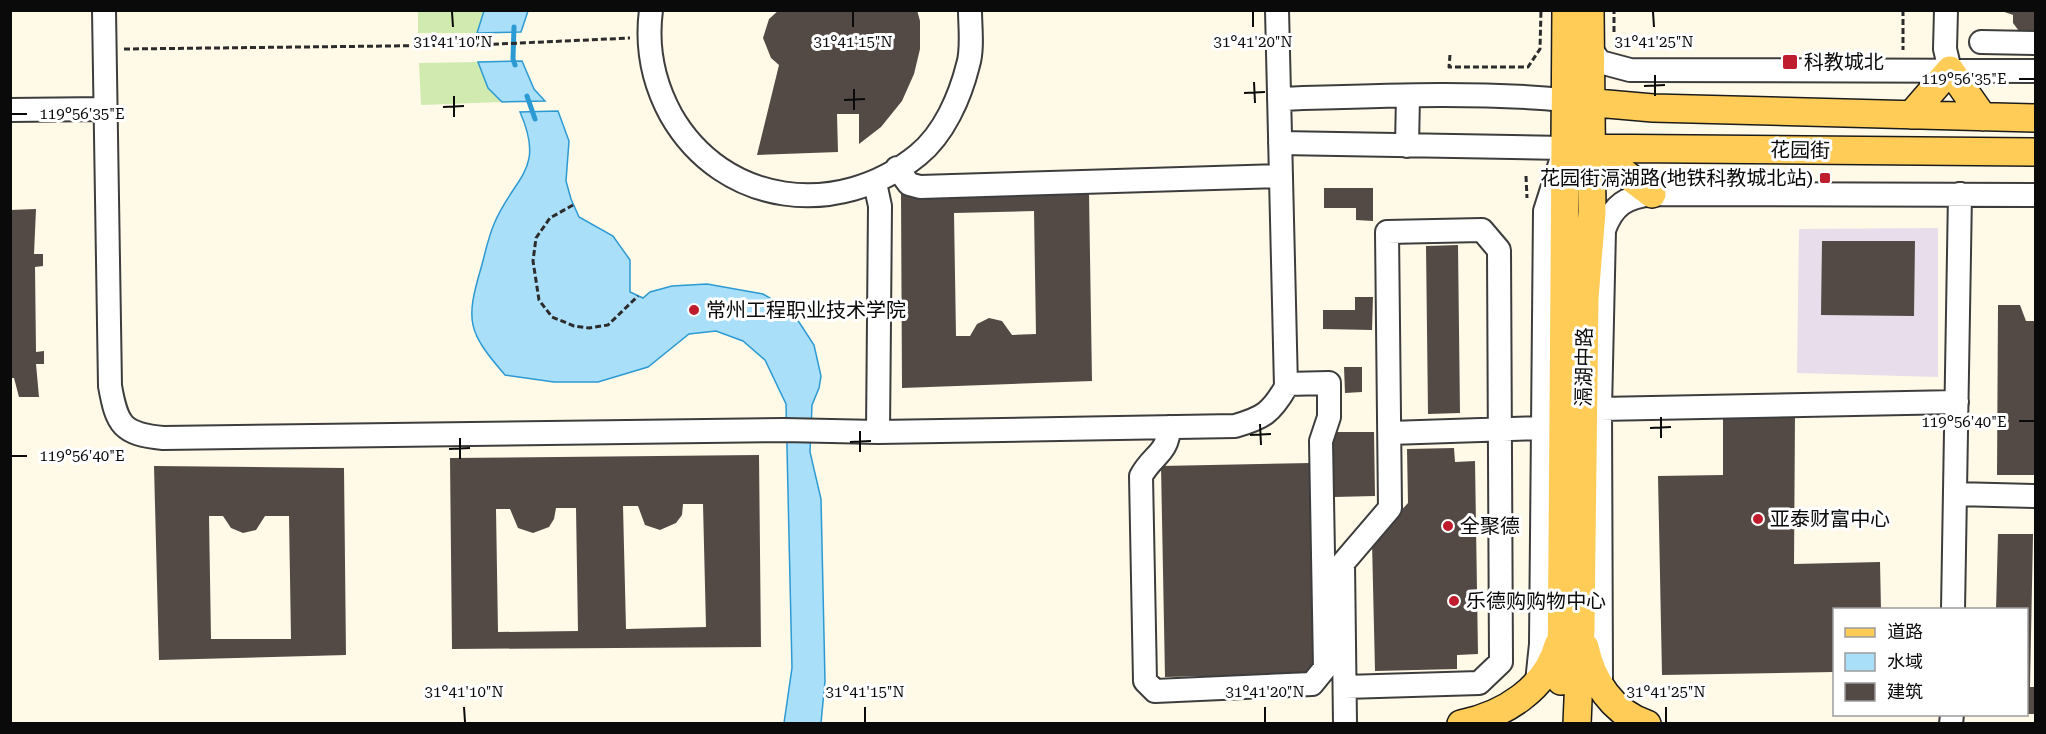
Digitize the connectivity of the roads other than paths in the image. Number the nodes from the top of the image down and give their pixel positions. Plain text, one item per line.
1 (104, 10) edge
2 (651, 10) edge
3 (970, 10) edge
4 (1277, 10) edge
5 (1566, 10) edge
6 (1590, 10) edge
7 (1946, 10) edge
8 (1954, 10) edge
9 (1981, 42) dead end
10 (2036, 43) edge
11 (1590, 48) junction
12 (1950, 70) junction
13 (2036, 71) edge
14 (1408, 96) junction
15 (1278, 99) junction
16 (1578, 102) junction
17 (105, 109) junction
18 (10, 110) edge
19 (1911, 115) junction
20 (1983, 117) junction
21 (2036, 117) edge
22 (1280, 143) junction
23 (1407, 146) junction
24 (1577, 148) junction
25 (2036, 152) edge
26 (897, 168) junction
27 (1281, 176) junction
28 (875, 183) junction
29 (1960, 194) junction
30 (1652, 195) junction
31 (2036, 195) edge
32 (1286, 384) junction
33 (1957, 402) junction
34 (1600, 409) junction
35 (1169, 427) junction
36 (1542, 428) junction
37 (1500, 429) junction
38 (878, 432) junction
39 (1390, 433) junction
40 (1955, 494) junction
41 (2036, 496) edge
42 (1953, 608) edge
43 (1571, 621) junction
44 (1537, 683) junction
45 (1345, 687) junction
46 (1603, 689) junction
47 (1345, 723) edge
48 (1461, 723) edge
49 (1560, 723) edge
50 (1577, 723) edge
51 (1647, 723) edge

1 - 17 street
2 - 28 street
3 - 26 street
4 - 15 street
5 - 16 main road, 滆湖中路
6 - 11 main road, 滆湖中路
7 - 12 street
8 - 12 street
9 - 10 street
11 - 12 street
11 - 16 main road, 滆湖中路
12 - 13 street
12 - 19 main road
12 - 20 main road
14 - 15 street
14 - 16 street
14 - 23 street
15 - 22 street
16 - 19 main road, 花园街
16 - 24 main road, 滆湖中路
17 - 18 street
17 - 38 street
19 - 20 main road, 花园街
20 - 21 main road, 花园街
22 - 23 street
22 - 27 street
23 - 24 street
24 - 25 main road, 花园街
24 - 30 main road
24 - 36 street
24 - 43 main road, 滆湖中路
26 - 27 street
26 - 28 street
27 - 32 street
28 - 38 street
29 - 30 street
29 - 31 street
29 - 33 street
30 - 34 street
32 - 35 street
32 - 35 street
33 - 34 street
33 - 40 street
34 - 46 street
35 - 38 street
36 - 37 street
36 - 44 street
37 - 39 street
37 - 39 street
37 - 45 street
39 - 45 street
40 - 41 street
40 - 42 street
43 - 44 main road
43 - 46 main road
43 - 49 main road, 滆湖中路
43 - 50 main road, 滆湖中路
44 - 48 main road
45 - 47 street
46 - 51 main road

